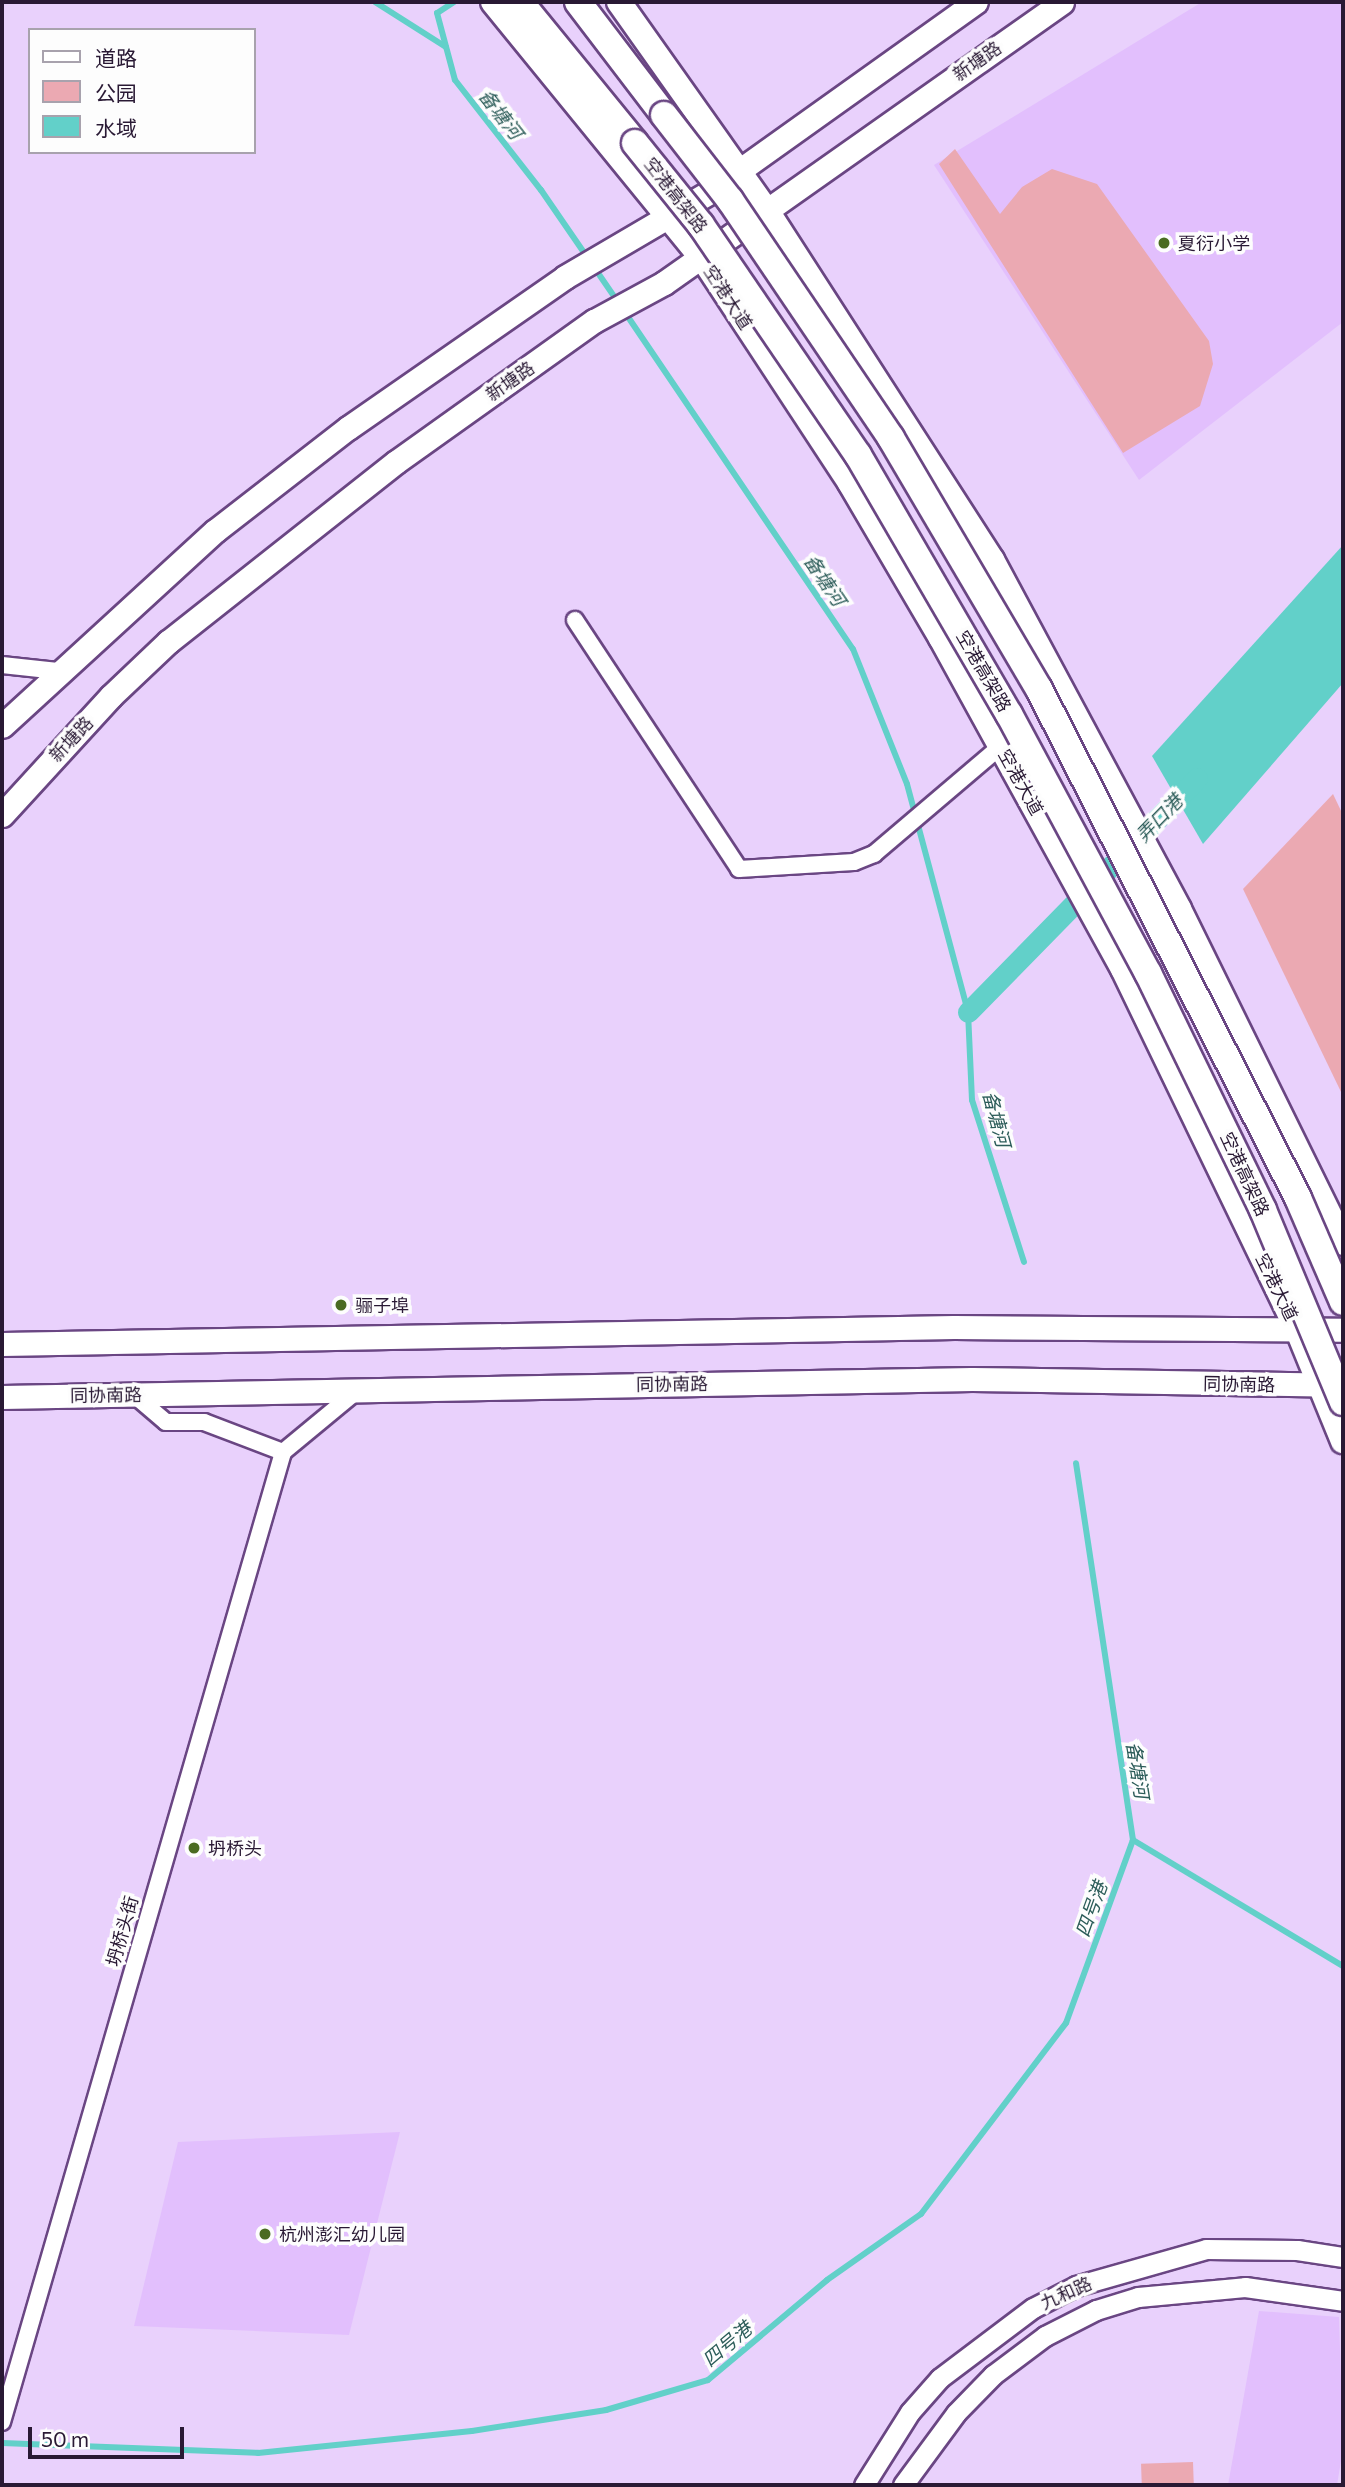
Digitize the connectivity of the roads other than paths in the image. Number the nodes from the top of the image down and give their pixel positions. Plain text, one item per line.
1 (493, 2) edge
2 (520, 2) edge
3 (578, 2) edge
4 (619, 2) edge
5 (976, 2) edge
6 (1062, 2) edge
7 (738, 171) junction
8 (766, 210) junction
9 (670, 216) junction
10 (701, 256) junction
11 (575, 620) dead end
12 (2, 665) edge
13 (58, 671) junction
14 (2, 726) edge
15 (1001, 746) junction
16 (2, 815) edge
17 (1343, 1243) edge
18 (1343, 1302) edge
19 (1343, 1330) edge
20 (1298, 1331) junction
21 (2, 1344) edge
22 (1332, 1386) edge
23 (358, 1390) junction
24 (133, 1394) junction
25 (2, 1397) edge
26 (1343, 1402) edge
27 (1343, 1441) edge
28 (283, 1452) junction
29 (1343, 2257) edge
30 (1343, 2301) edge
31 (2, 2422) edge
32 (864, 2485) edge
33 (903, 2485) edge

1 - 9 main road, 空港大道
2 - 26 highway, 空港高架路, bridge
3 - 18 highway, 空港高架路, bridge
4 - 7 main road
5 - 7 main road
6 - 8 main road, 新塘路
7 - 8 main road
7 - 9 main road
8 - 10 main road, 新塘路
8 - 17 main road
9 - 10 main road, 空港大道
9 - 13 main road
10 - 15 main road, 空港大道
10 - 16 main road, 新塘路
11 - 15 street
12 - 13 street
13 - 14 main road
15 - 20 main road, 空港大道
19 - 20 main road
20 - 21 main road
20 - 22 main road, 空港大道
22 - 23 main road, 同协南路
22 - 27 main road, 空港大道
23 - 24 main road, 同协南路
23 - 28 street
24 - 25 main road, 同协南路
24 - 28 street
28 - 31 street, 坍桥头街
29 - 32 street, 九和路
30 - 33 street, 九和路

